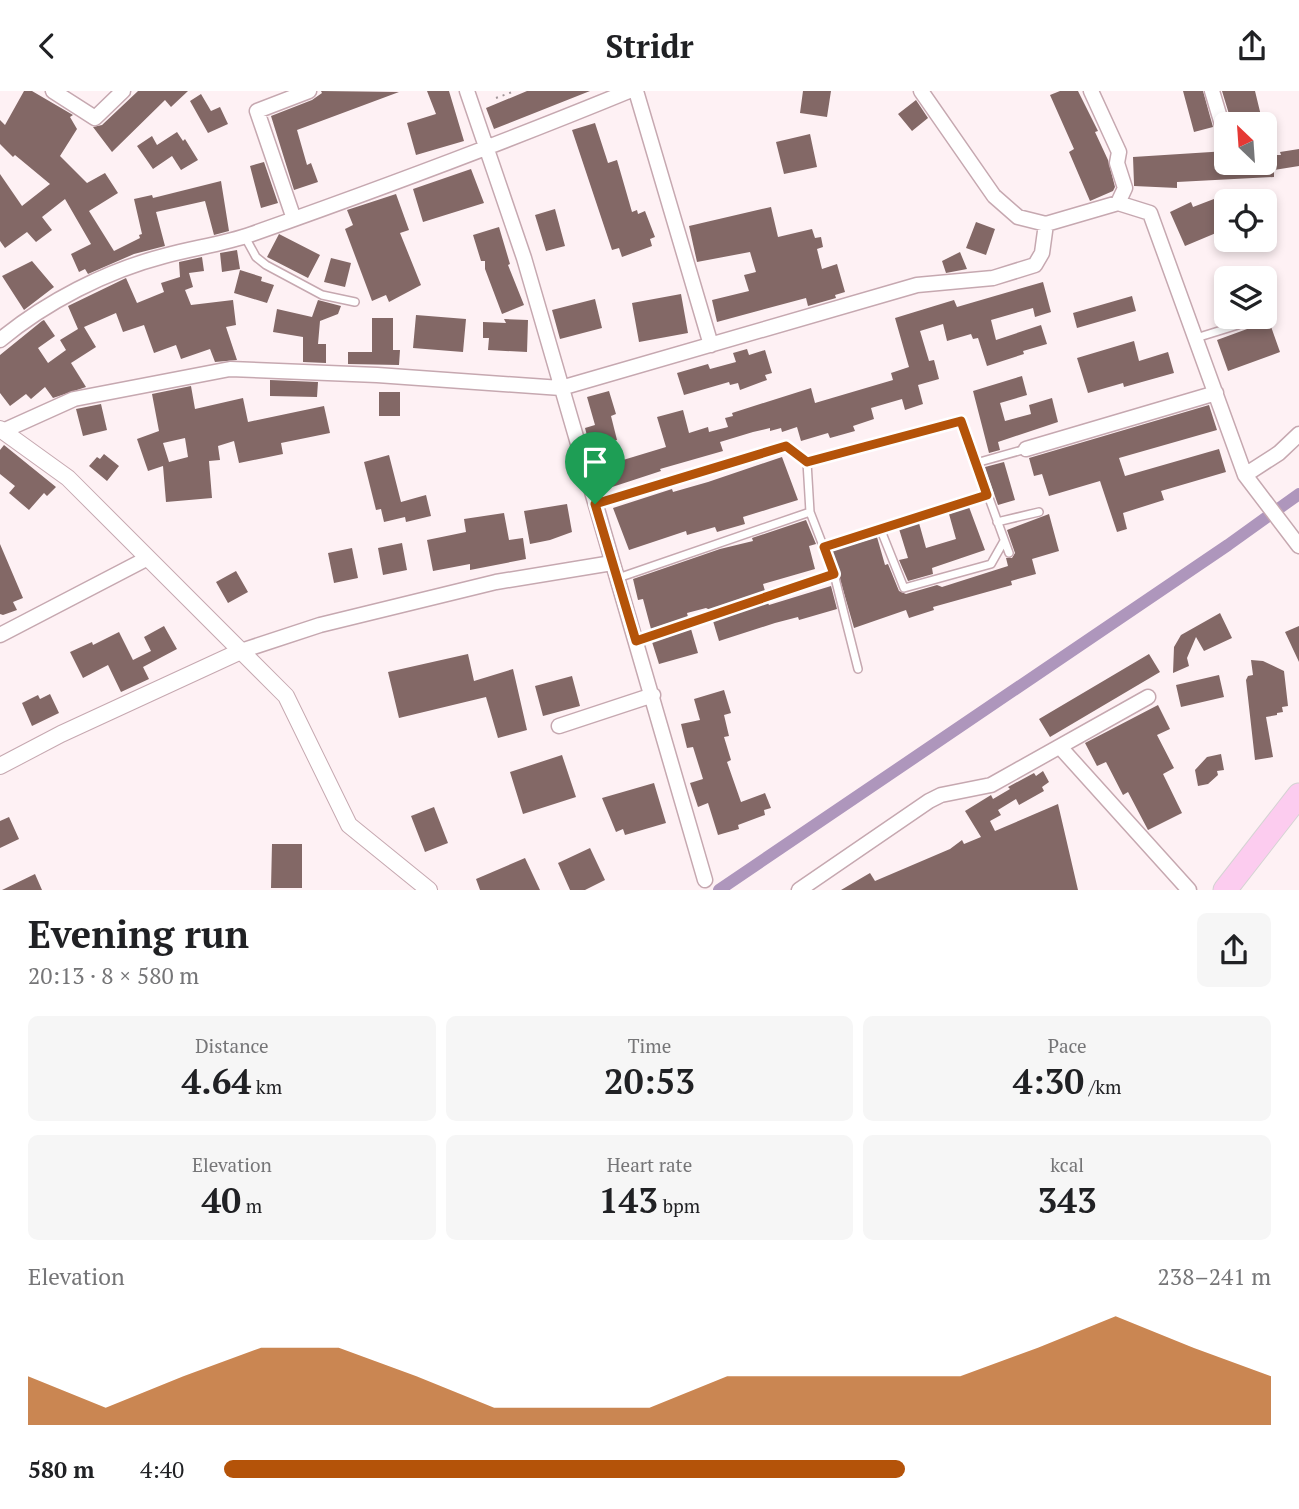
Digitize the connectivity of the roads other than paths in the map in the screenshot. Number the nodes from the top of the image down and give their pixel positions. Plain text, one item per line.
1 (53, 91) edge
2 (123, 91) edge
3 (309, 91) edge
4 (467, 91) edge
5 (629, 91) edge
6 (636, 91) edge
7 (921, 91) edge
8 (1091, 91) edge
9 (1212, 91) edge
10 (1218, 112) edge
11 (487, 149) junction
12 (1118, 203) junction
13 (294, 219) junction
14 (1046, 224) junction
15 (245, 237) junction
16 (355, 302) dead end
17 (1225, 329) edge
18 (1196, 338) junction
19 (0, 340) edge
20 (711, 345) junction
21 (561, 389) junction
22 (1216, 393) junction
23 (2, 430) edge
24 (1299, 434) edge
25 (1026, 449) joint
26 (807, 462) junction
27 (976, 463) junction
28 (1245, 475) junction
29 (987, 495) junction
30 (595, 504) junction
31 (810, 512) junction
32 (1039, 512) dead end
33 (998, 523) junction
34 (880, 528) junction
35 (1004, 541) junction
36 (1299, 546) edge
37 (824, 547) junction
38 (1009, 553) dead end
39 (148, 558) junction
40 (612, 563) junction
41 (834, 574) junction
42 (617, 578) junction
43 (0, 635) edge
44 (636, 641) junction
45 (241, 651) junction
46 (858, 669) dead end
47 (653, 695) junction
48 (1148, 697) dead end
49 (559, 726) dead end
50 (1060, 747) junction
51 (0, 766) edge
52 (1299, 795) edge
53 (1299, 815) edge
54 (705, 880) dead end
55 (429, 890) edge
56 (799, 890) edge
57 (1189, 890) edge
58 (1225, 890) edge
59 (1241, 890) edge

1 - 2 street
3 - 13 street
4 - 11 street
5 - 11 street
6 - 20 street
7 - 14 street
8 - 12 street
9 - 10 street
11 - 13 street
11 - 21 street
12 - 14 street
12 - 18 street
13 - 15 street
14 - 20 street
15 - 16 lane
15 - 19 street
17 - 18 lane
18 - 22 street
20 - 21 street
21 - 23 street
21 - 30 street
22 - 25 street
22 - 28 street
23 - 39 street
24 - 28 street
25 - 27 lane
26 - 27 lane
26 - 30 lane
26 - 31 lane
27 - 29 lane
28 - 36 street
29 - 33 lane
29 - 34 lane
30 - 40 street
31 - 37 lane
31 - 42 lane
32 - 33 lane
33 - 35 lane
34 - 35 lane
34 - 37 lane
35 - 38 lane
37 - 41 lane
39 - 43 street
39 - 45 street
40 - 42 street
40 - 45 street
41 - 44 lane
41 - 46 lane
42 - 44 street
44 - 47 street
45 - 51 street
45 - 55 street
47 - 49 street
47 - 54 street
48 - 50 street
50 - 56 street
50 - 57 street
52 - 58 highway
53 - 59 highway

